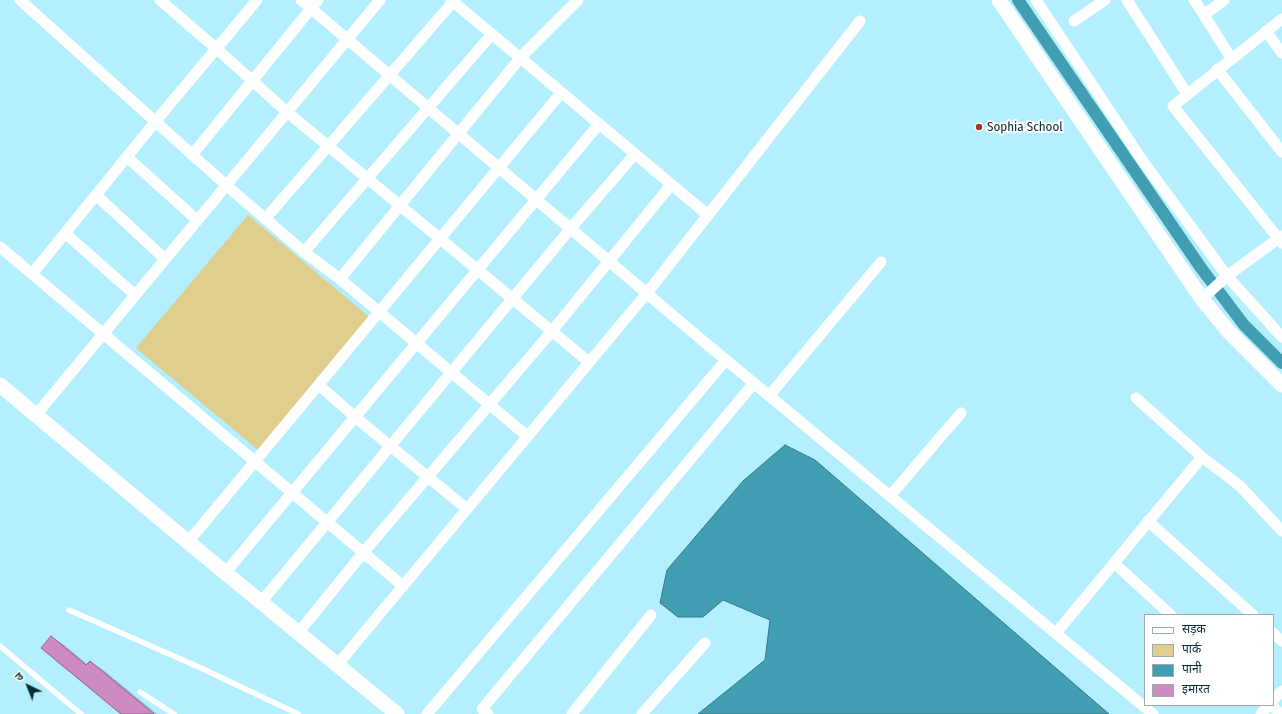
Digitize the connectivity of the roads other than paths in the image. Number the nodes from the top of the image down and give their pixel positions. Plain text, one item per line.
1 (20, 0) edge
2 (160, 0) edge
3 (257, 0) edge
4 (301, 0) edge
5 (380, 0) edge
6 (578, 0) edge
7 (999, 0) edge
8 (1036, 0) edge
9 (1105, 0) edge
10 (1127, 0) edge
11 (1194, 0) edge
12 (1224, 0) edge
13 (452, 1) edge
14 (315, 4) edge
15 (1204, 15) junction
16 (1282, 19) edge
17 (860, 21) dead end
18 (1074, 21) dead end
19 (1266, 31) junction
20 (492, 34) junction
21 (347, 39) junction
22 (217, 49) junction
23 (1282, 53) edge
24 (521, 57) junction
25 (1231, 58) junction
26 (1217, 69) junction
27 (390, 75) junction
28 (252, 81) junction
29 (561, 93) junction
30 (1187, 94) junction
31 (428, 107) junction
32 (287, 112) junction
33 (155, 122) junction
34 (599, 124) junction
35 (459, 133) junction
36 (329, 147) junction
37 (1282, 152) edge
38 (635, 154) junction
39 (192, 155) junction
40 (127, 156) junction
41 (499, 167) junction
42 (367, 178) junction
43 (226, 184) junction
44 (671, 185) junction
45 (96, 195) junction
46 (537, 199) junction
47 (400, 206) junction
48 (708, 215) junction
49 (266, 218) junction
50 (197, 220) junction
51 (571, 228) junction
52 (65, 233) junction
53 (440, 239) junction
54 (1281, 239) edge
55 (0, 247) edge
56 (304, 252) junction
57 (166, 259) junction
58 (610, 261) junction
59 (882, 262) dead end
60 (478, 270) junction
61 (32, 274) junction
62 (340, 279) junction
63 (1224, 279) junction
64 (647, 293) junction
65 (136, 295) junction
66 (1205, 296) junction
67 (512, 299) junction
68 (379, 312) junction
69 (552, 331) junction
70 (103, 334) junction
71 (1282, 337) edge
72 (417, 344) junction
73 (726, 360) junction
74 (589, 362) junction
75 (451, 373) junction
76 (754, 383) junction
77 (0, 385) edge
78 (319, 385) junction
79 (1282, 385) edge
80 (769, 396) junction
81 (1136, 398) dead end
82 (490, 405) junction
83 (961, 413) dead end
84 (36, 415) junction
85 (355, 417) junction
86 (527, 436) junction
87 (391, 446) junction
88 (1202, 456) junction
89 (255, 462) junction
90 (428, 477) junction
91 (292, 493) junction
92 (890, 496) junction
93 (467, 508) junction
94 (327, 522) junction
95 (1148, 522) junction
96 (1282, 531) edge
97 (188, 542) junction
98 (364, 553) junction
99 (1114, 563) junction
100 (226, 572) junction
101 (403, 586) junction
102 (262, 602) junction
103 (69, 610) dead end
104 (1170, 614) edge
105 (1252, 614) edge
106 (650, 615) dead end
107 (299, 632) junction
108 (1056, 633) junction
109 (1274, 634) edge
110 (1282, 641) edge
111 (705, 643) dead end
112 (0, 646) edge
113 (338, 664) junction
114 (1282, 690) edge
115 (140, 692) dead end
116 (1274, 699) edge
117 (1269, 706) edge
118 (1271, 706) edge
119 (81, 714) edge
120 (174, 714) edge
121 (298, 714) edge
122 (397, 714) edge
123 (427, 714) edge
124 (488, 714) edge
125 (572, 714) edge
126 (642, 714) edge
127 (1153, 714) edge
128 (1261, 714) edge
129 (1281, 714) edge

1 - 33 street
2 - 22 street
3 - 22 street
4 - 14 street
5 - 21 street
6 - 24 street
7 - 66 street
8 - 63 street
9 - 18 street
10 - 30 street
11 - 15 street
12 - 15 street
13 - 20 street
13 - 27 street
14 - 21 street
14 - 28 street
15 - 25 street
16 - 19 street
17 - 48 street
19 - 23 street
19 - 25 street
20 - 24 street
20 - 31 street
21 - 27 street
21 - 32 street
22 - 28 street
22 - 33 street
24 - 29 street
24 - 35 street
25 - 26 street
26 - 30 street
26 - 37 street
27 - 31 street
27 - 36 street
28 - 32 street
28 - 39 street
29 - 34 street
29 - 41 street
30 - 54 street
31 - 35 street
31 - 42 street
32 - 36 street
32 - 43 street
33 - 39 street
33 - 40 street
34 - 38 street
34 - 46 street
35 - 41 street
35 - 47 street
36 - 42 street
36 - 49 street
38 - 44 street
38 - 51 street
39 - 43 street
40 - 45 street
40 - 50 street
41 - 46 street
41 - 53 street
42 - 47 street
42 - 56 street
43 - 49 street
43 - 50 street
44 - 48 street
44 - 58 street
45 - 52 street
45 - 57 street
46 - 51 street
46 - 60 street
47 - 53 street
47 - 62 street
48 - 64 street
49 - 56 street
50 - 57 street
51 - 58 street
51 - 67 street
52 - 61 street
52 - 65 street
53 - 60 street
53 - 68 street
54 - 63 street
55 - 61 street
56 - 62 street
57 - 65 street
58 - 64 street
58 - 69 street
59 - 80 street
60 - 67 street
60 - 72 street
61 - 70 street
62 - 68 street
63 - 66 street
63 - 71 street
64 - 73 street
64 - 74 street
65 - 70 street
66 - 79 street
67 - 69 street
67 - 75 street
68 - 72 street
68 - 78 street
69 - 74 street
69 - 82 street
70 - 84 street
70 - 89 street
72 - 75 street
72 - 85 street
73 - 76 street
73 - 123 street
74 - 86 street
75 - 82 street
75 - 87 street
76 - 80 street
76 - 124 street
77 - 84 street
78 - 85 street
78 - 89 street
80 - 92 street
81 - 88 street
82 - 86 street
82 - 90 street
83 - 92 street
84 - 97 street
85 - 87 street
85 - 91 street
86 - 93 street
87 - 90 street
87 - 94 street
88 - 95 street
88 - 96 street
89 - 91 street
89 - 97 street
90 - 93 street
90 - 98 street
91 - 94 street
91 - 100 street
92 - 108 street
93 - 101 street
94 - 98 street
94 - 102 street
95 - 99 street
95 - 105 street
97 - 100 street
98 - 101 street
98 - 107 street
99 - 104 street
99 - 108 street
100 - 102 street
101 - 113 street
102 - 107 street
103 - 121 lane
106 - 125 street
107 - 113 street
108 - 127 street
109 - 110 street
111 - 126 street
112 - 119 lane
113 - 122 street
114 - 116 street
115 - 120 lane
117 - 128 street
118 - 129 street

